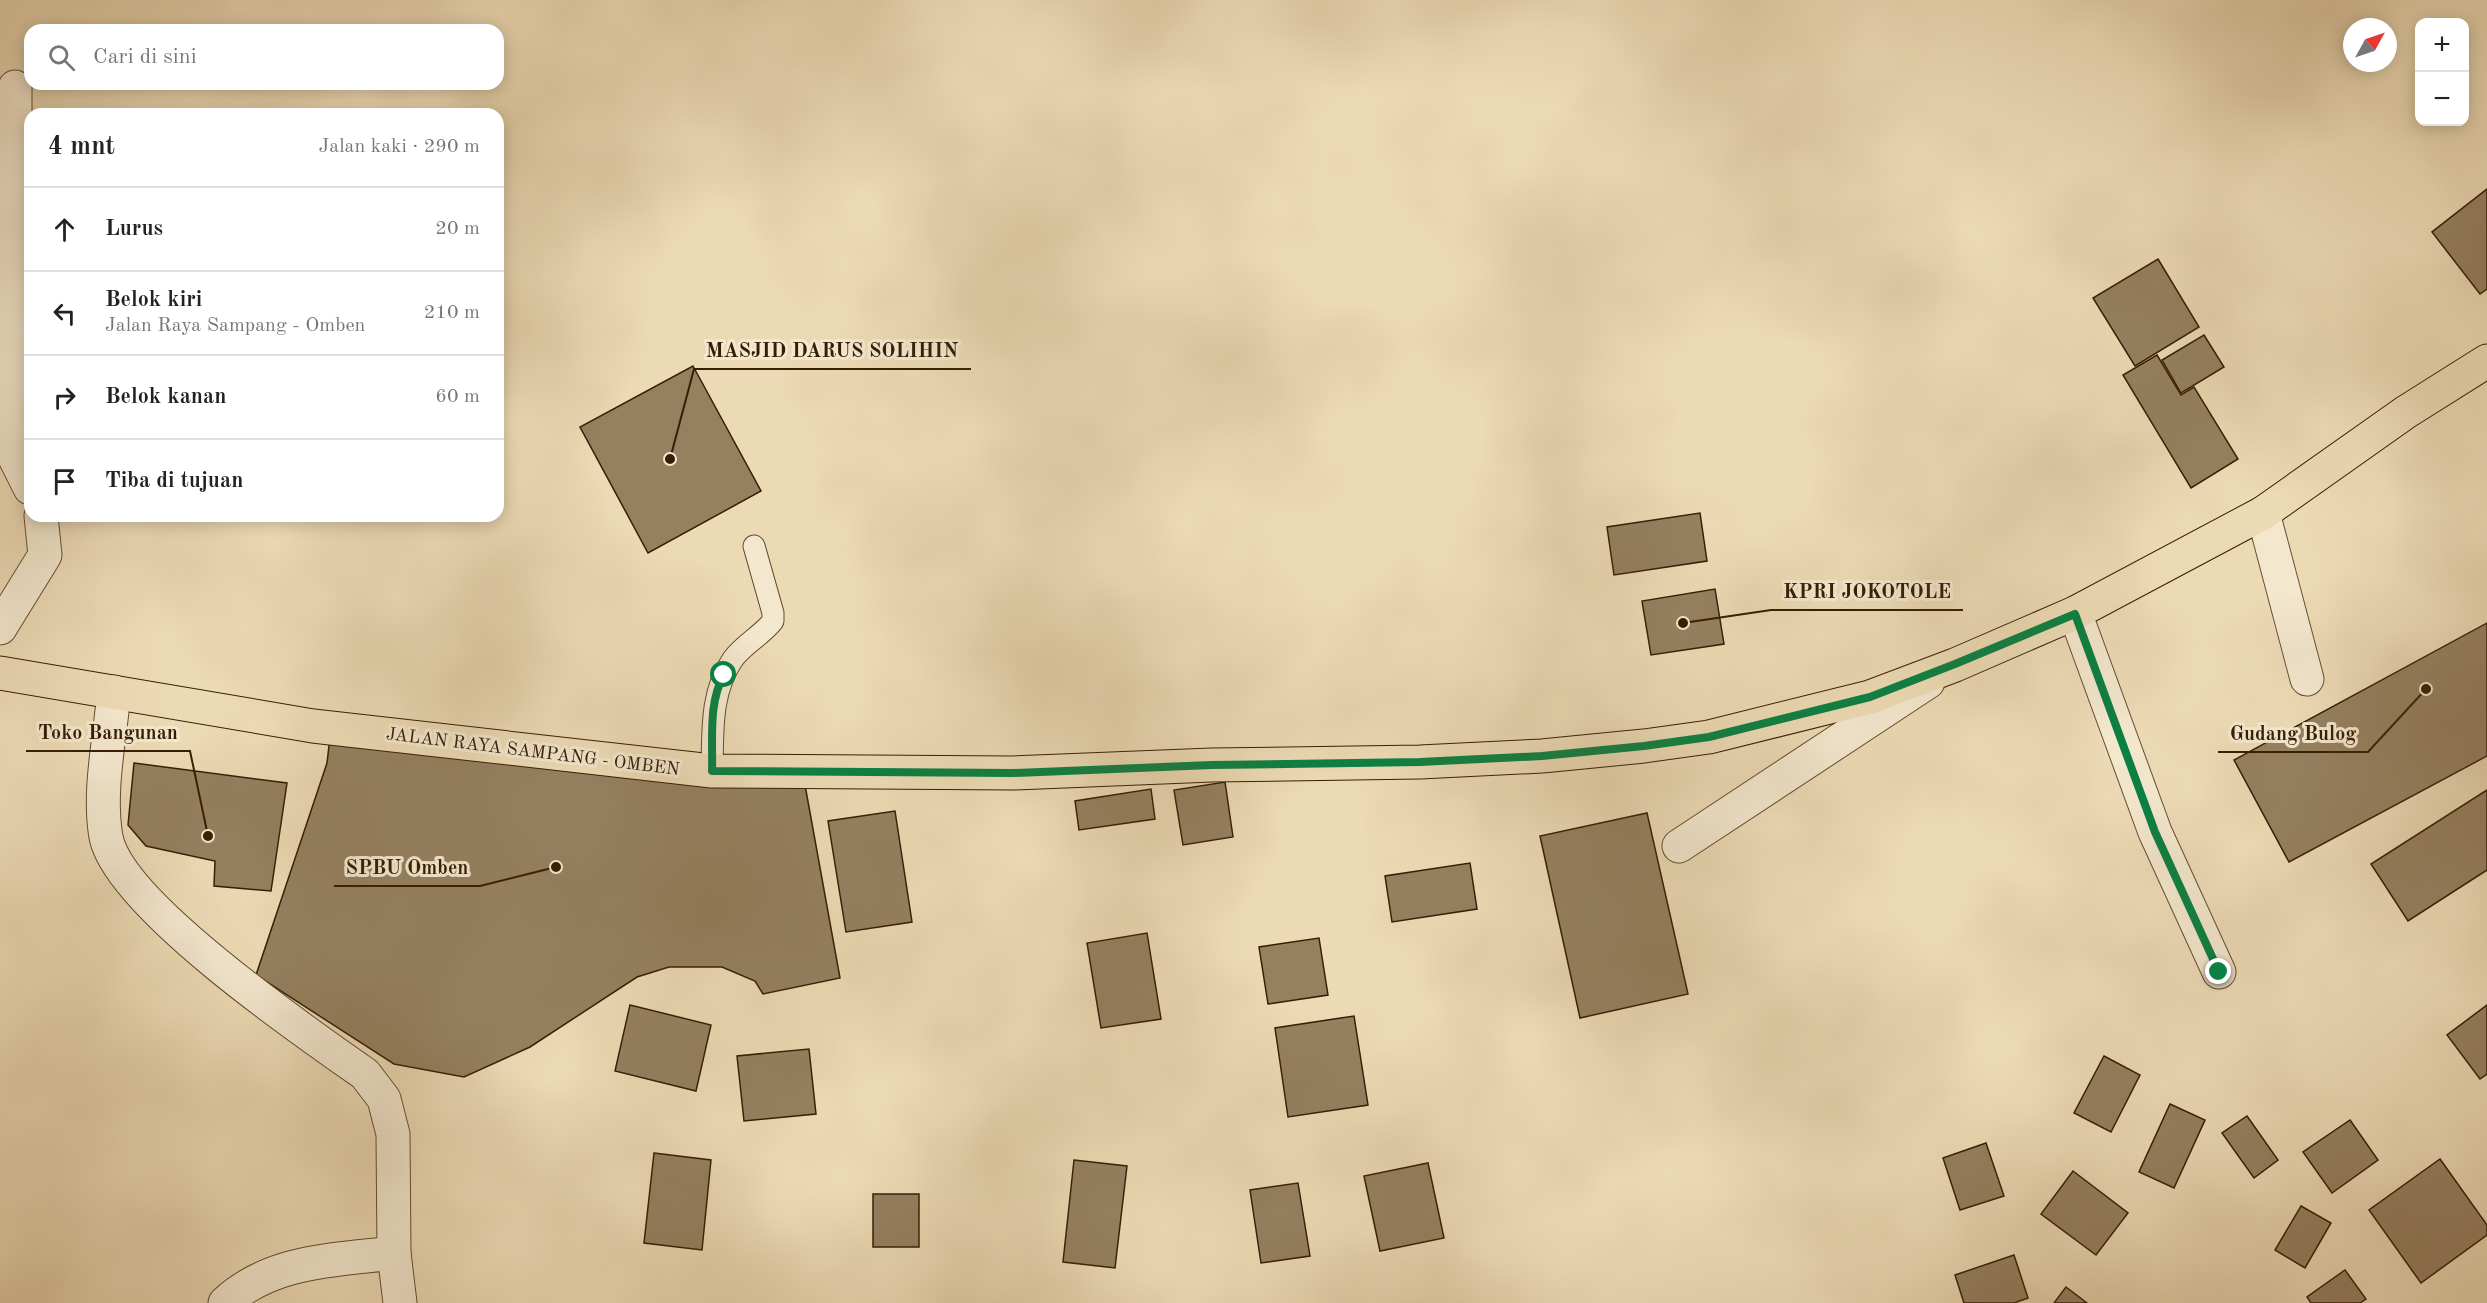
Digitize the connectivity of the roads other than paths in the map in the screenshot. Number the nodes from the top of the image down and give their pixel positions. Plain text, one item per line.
1 (15, 87) dead end
2 (2487, 361) edge
3 (24, 476) edge
4 (2263, 513) junction
5 (42, 522) edge
6 (754, 546) dead end
7 (2075, 614) junction
8 (0, 628) edge
9 (1955, 664) junction
10 (0, 674) edge
11 (2307, 679) dead end
12 (114, 692) junction
13 (712, 771) junction
14 (1679, 846) dead end
15 (2219, 972) dead end
16 (394, 1253) junction
17 (225, 1303) edge
18 (400, 1303) edge

1 - 3 street
2 - 4 main road, JALAN RAYA SAMPANG - OMBEN
4 - 7 main road, JALAN RAYA SAMPANG - OMBEN
4 - 11 street
5 - 8 street
6 - 13 lane
7 - 9 main road, JALAN RAYA SAMPANG - OMBEN
7 - 15 street
9 - 13 main road, JALAN RAYA SAMPANG - OMBEN
9 - 14 street
10 - 12 main road, JALAN RAYA SAMPANG - OMBEN
12 - 13 main road, JALAN RAYA SAMPANG - OMBEN
12 - 16 street
16 - 17 street
16 - 18 street

